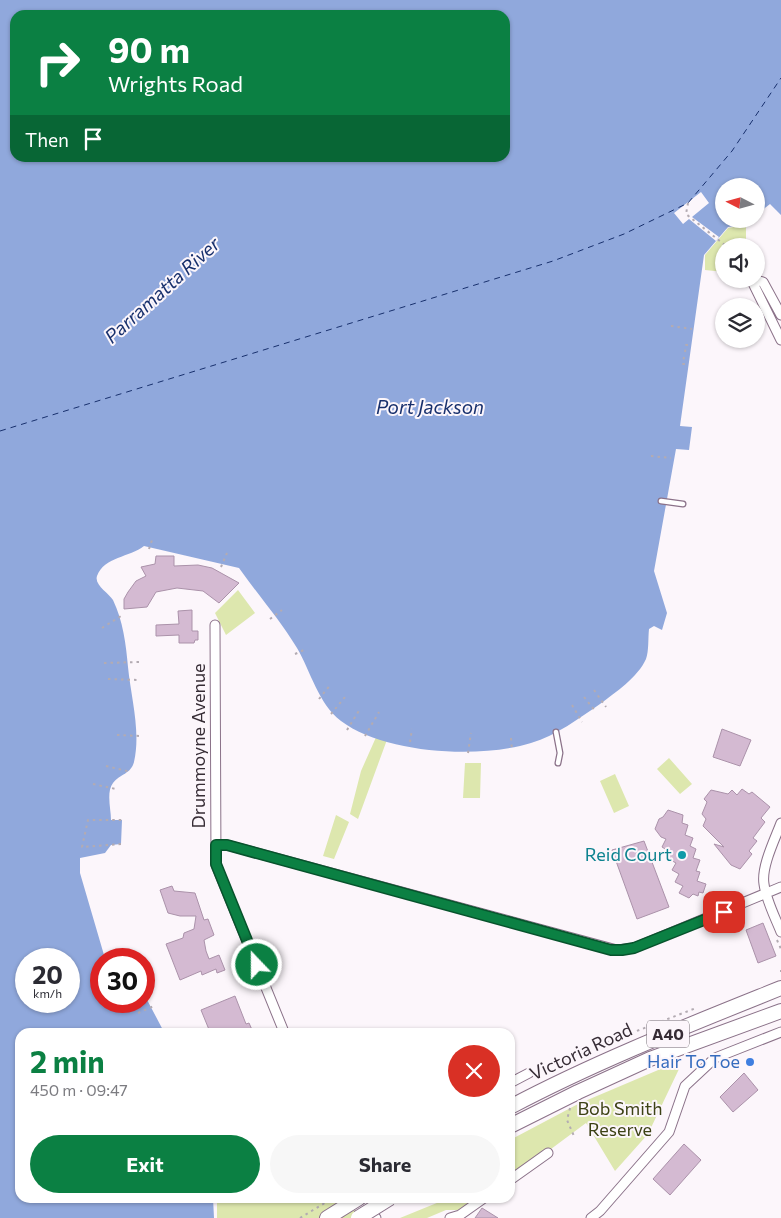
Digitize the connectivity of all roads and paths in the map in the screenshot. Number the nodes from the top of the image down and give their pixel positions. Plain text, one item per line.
1 (688, 203) dead end
2 (716, 238) edge
3 (765, 284) edge
4 (755, 288) edge
5 (781, 315) edge
6 (671, 326) dead end
7 (692, 329) dead end
8 (781, 340) edge
9 (689, 345) dead end
10 (685, 352) dead end
11 (684, 357) dead end
12 (686, 364) dead end
13 (652, 456) dead end
14 (671, 458) dead end
15 (661, 501) dead end
16 (684, 504) dead end
17 (153, 537) dead end
18 (149, 549) dead end
19 (227, 553) dead end
20 (221, 566) dead end
21 (282, 610) dead end
22 (121, 616) dead end
23 (270, 619) dead end
24 (215, 625) dead end
25 (102, 628) dead end
26 (306, 649) dead end
27 (295, 654) dead end
28 (140, 662) dead end
29 (104, 663) dead end
30 (108, 679) dead end
31 (139, 680) dead end
32 (331, 684) dead end
33 (594, 690) dead end
34 (345, 697) dead end
35 (584, 697) dead end
36 (319, 699) dead end
37 (572, 705) dead end
38 (606, 707) dead end
39 (360, 710) dead end
40 (379, 712) dead end
41 (596, 712) dead end
42 (331, 714) dead end
43 (582, 722) dead end
44 (412, 729) dead end
45 (347, 730) dead end
46 (556, 732) dead end
47 (471, 733) dead end
48 (117, 735) dead end
49 (141, 736) dead end
50 (365, 736) dead end
51 (511, 738) dead end
52 (410, 742) dead end
53 (512, 750) dead end
54 (468, 754) dead end
55 (558, 763) dead end
56 (106, 766) dead end
57 (131, 772) dead end
58 (94, 784) dead end
59 (116, 788) dead end
60 (122, 820) dead end
61 (781, 823) edge
62 (121, 844) dead end
63 (216, 845) junction
64 (781, 887) edge
65 (766, 894) junction
66 (781, 932) edge
67 (781, 976) edge
68 (702, 1006) dead end
69 (781, 1011) edge
70 (282, 1028) edge
71 (781, 1032) edge
72 (533, 1072) joint
73 (515, 1081) edge
74 (515, 1104) edge
75 (568, 1104) dead end
76 (515, 1124) edge
77 (574, 1136) dead end
78 (548, 1153) dead end
79 (515, 1176) edge
80 (325, 1203) edge
81 (350, 1203) edge
82 (382, 1203) edge
83 (477, 1203) edge
84 (300, 1218) edge
85 (326, 1218) edge
86 (358, 1218) edge
87 (450, 1218) edge
88 (591, 1218) edge

1 - 2 path
3 - 5 street
4 - 8 street
6 - 7 path
9 - 10 path
11 - 12 path
13 - 14 path
15 - 16 lane
17 - 18 path
19 - 20 path
21 - 23 path
22 - 25 path
24 - 63 street, Drummoyne Avenue
26 - 27 path
28 - 29 path
30 - 31 path
32 - 36 path
33 - 38 path
34 - 42 path
35 - 41 path
37 - 43 path
39 - 45 path
40 - 50 path
44 - 52 path
46 - 55 lane
47 - 54 path
48 - 49 path
51 - 53 path
56 - 57 path
58 - 59 path
60 - 62 path
61 - 65 street
63 - 65 street
63 - 70 street, Drummoyne Avenue
64 - 65 street
65 - 66 street
67 - 74 highway, Victoria Road / A40
68 - 72 path
69 - 76 highway, Victoria Road / A40
71 - 88 street
72 - 73 street
75 - 77 path
78 - 79 street
80 - 84 path
81 - 85 highway
82 - 86 highway, bridge
83 - 87 street

